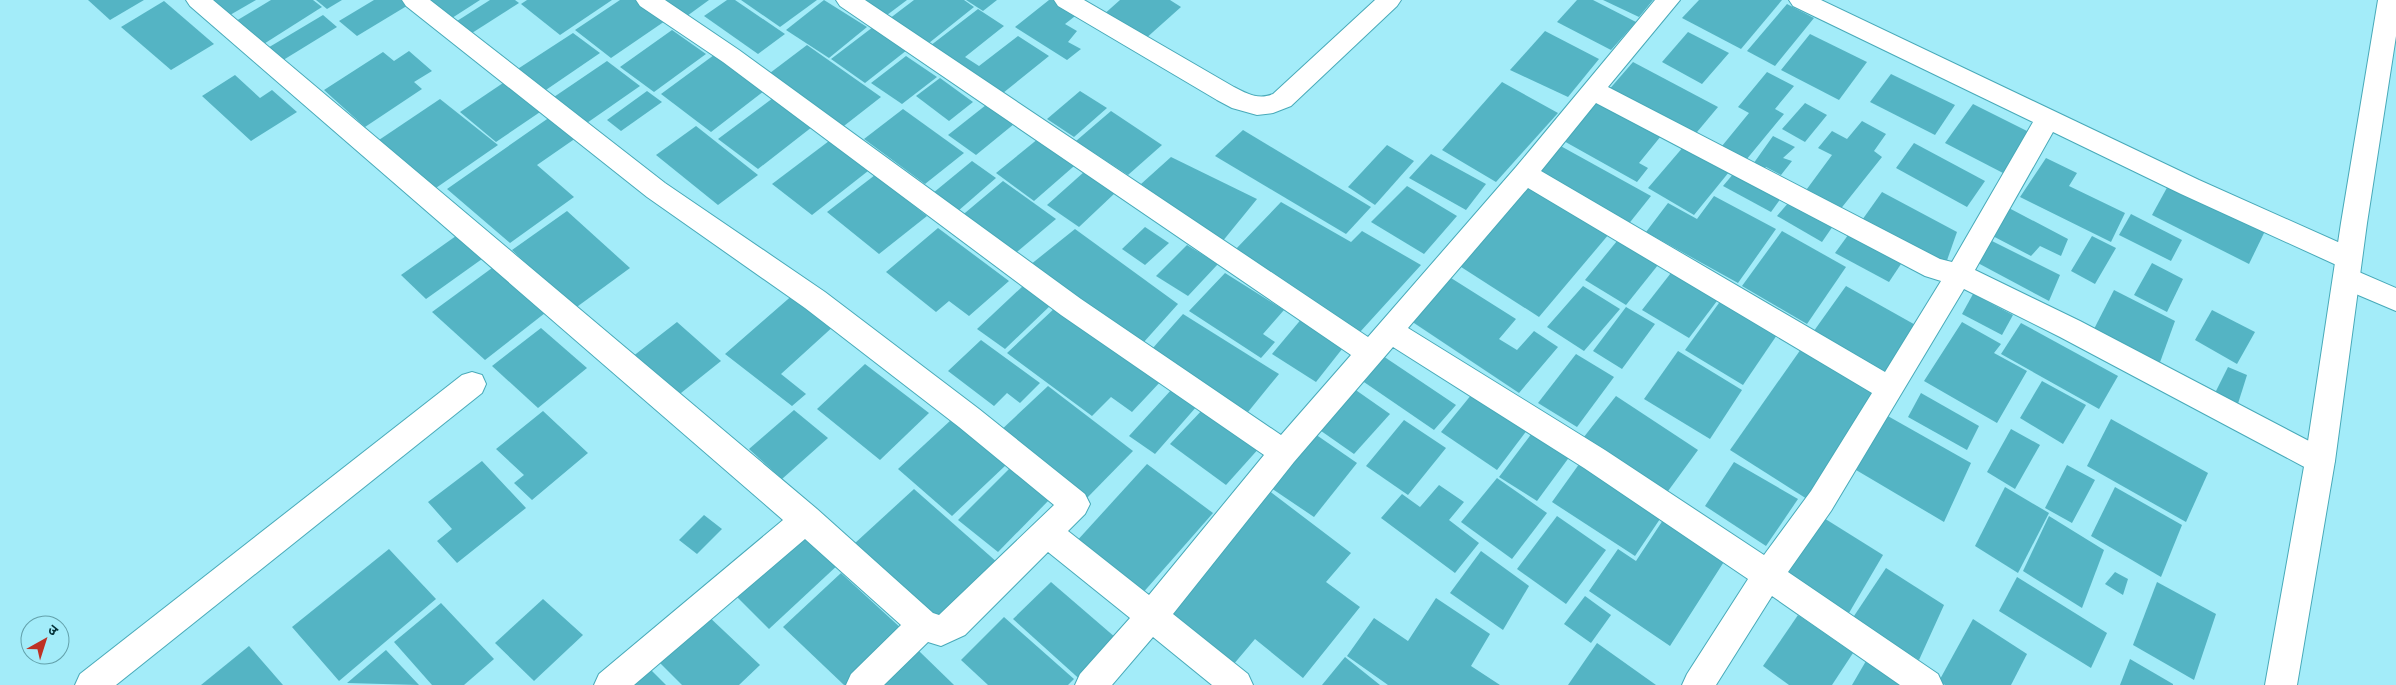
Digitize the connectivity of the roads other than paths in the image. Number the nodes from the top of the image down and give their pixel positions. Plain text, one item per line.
1 (198, 0) edge
2 (414, 0) edge
3 (648, 0) edge
4 (848, 0) edge
5 (1066, 0) edge
6 (1389, 0) edge
7 (1668, 0) edge
8 (1801, 0) edge
9 (2390, 0) edge
10 (1592, 90) junction
11 (2048, 118) junction
12 (1525, 174) junction
13 (2348, 268) junction
14 (1958, 274) junction
15 (2396, 300) edge
16 (1390, 331) junction
17 (1370, 353) junction
18 (472, 384) dead end
19 (1889, 389) junction
20 (1284, 453) junction
21 (2320, 461) junction
22 (806, 519) junction
23 (1046, 532) junction
24 (1768, 575) junction
25 (1151, 618) junction
26 (923, 625) junction
27 (91, 685) edge
28 (610, 685) edge
29 (862, 685) edge
30 (1092, 685) edge
31 (1237, 685) edge
32 (1698, 685) edge
33 (1927, 685) edge
34 (2281, 685) edge

1 - 22 street
2 - 23 street
3 - 20 street
4 - 17 street
5 - 6 street
7 - 10 street
8 - 11 street
9 - 13 street
10 - 12 street
10 - 14 street
11 - 13 street
11 - 14 street
12 - 16 street
12 - 19 street
13 - 15 street
13 - 21 street
14 - 19 street
14 - 21 street
16 - 17 street
16 - 24 street
17 - 20 street
18 - 27 street
19 - 24 street
20 - 25 street
21 - 34 street
22 - 26 street
22 - 28 street
23 - 25 street
23 - 26 street
24 - 32 street
24 - 33 street
25 - 30 street
25 - 31 street
26 - 29 street

